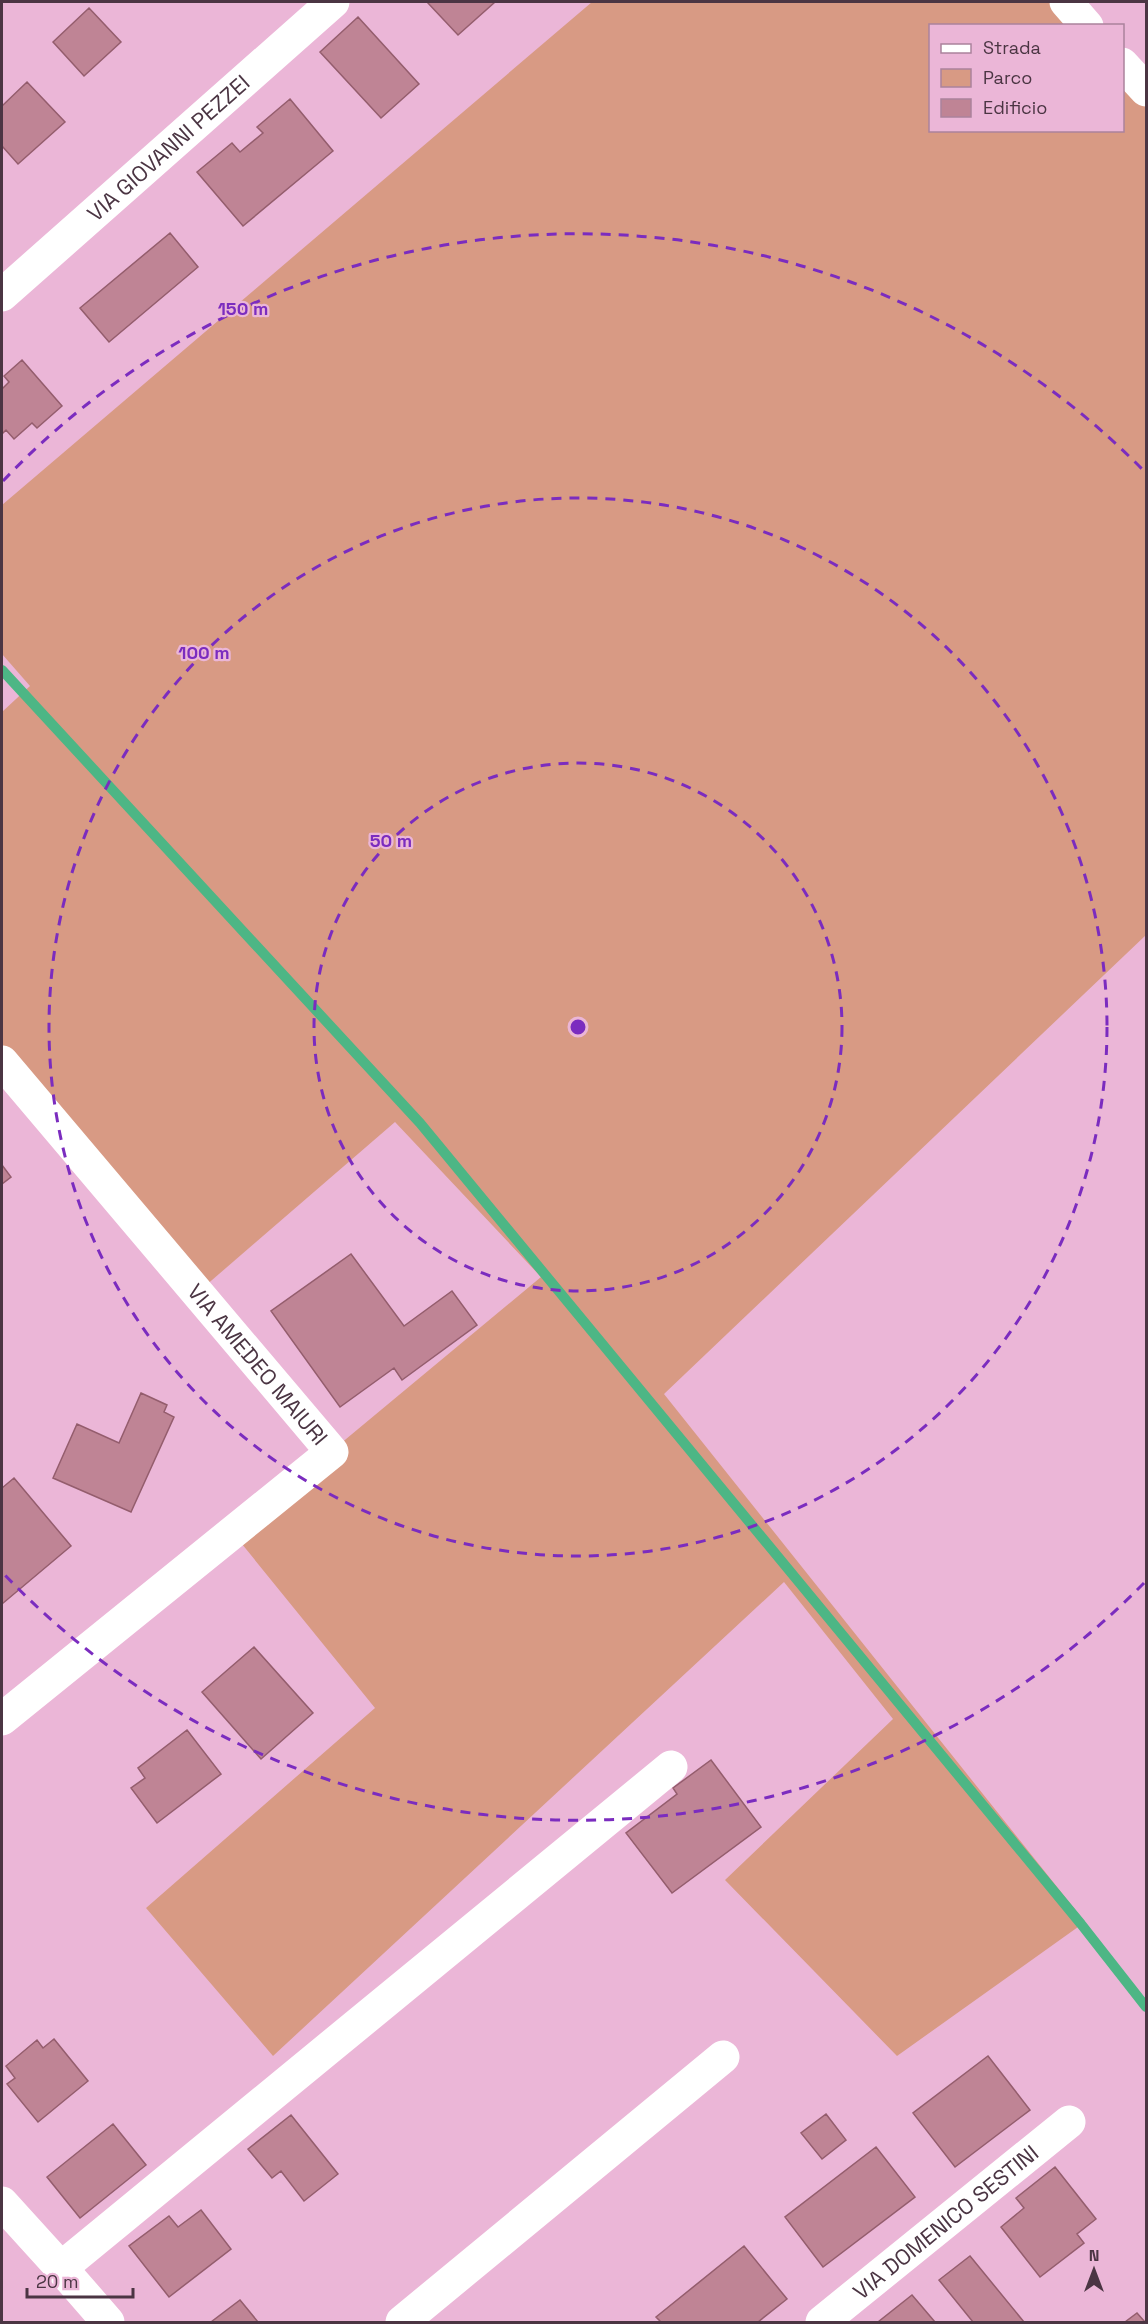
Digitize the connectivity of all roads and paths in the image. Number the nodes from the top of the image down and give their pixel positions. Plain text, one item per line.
1 (333, 2) edge
2 (1066, 2) edge
3 (1086, 24) edge
4 (1124, 66) edge
5 (1146, 90) edge
6 (2, 295) edge
7 (2, 1062) edge
8 (2, 1719) edge
9 (671, 1767) dead end
10 (723, 2057) dead end
11 (1068, 2122) dead end
12 (2, 2203) edge
13 (62, 2268) junction
14 (108, 2322) edge
15 (402, 2322) edge
16 (822, 2322) edge

1 - 6 street, VIA GIOVANNI PEZZEI
2 - 3 street
4 - 5 street
7 - 8 street, VIA AMEDEO MAIURI
9 - 13 street
10 - 15 street
11 - 16 street, VIA DOMENICO SESTINI
12 - 13 street
13 - 14 street

